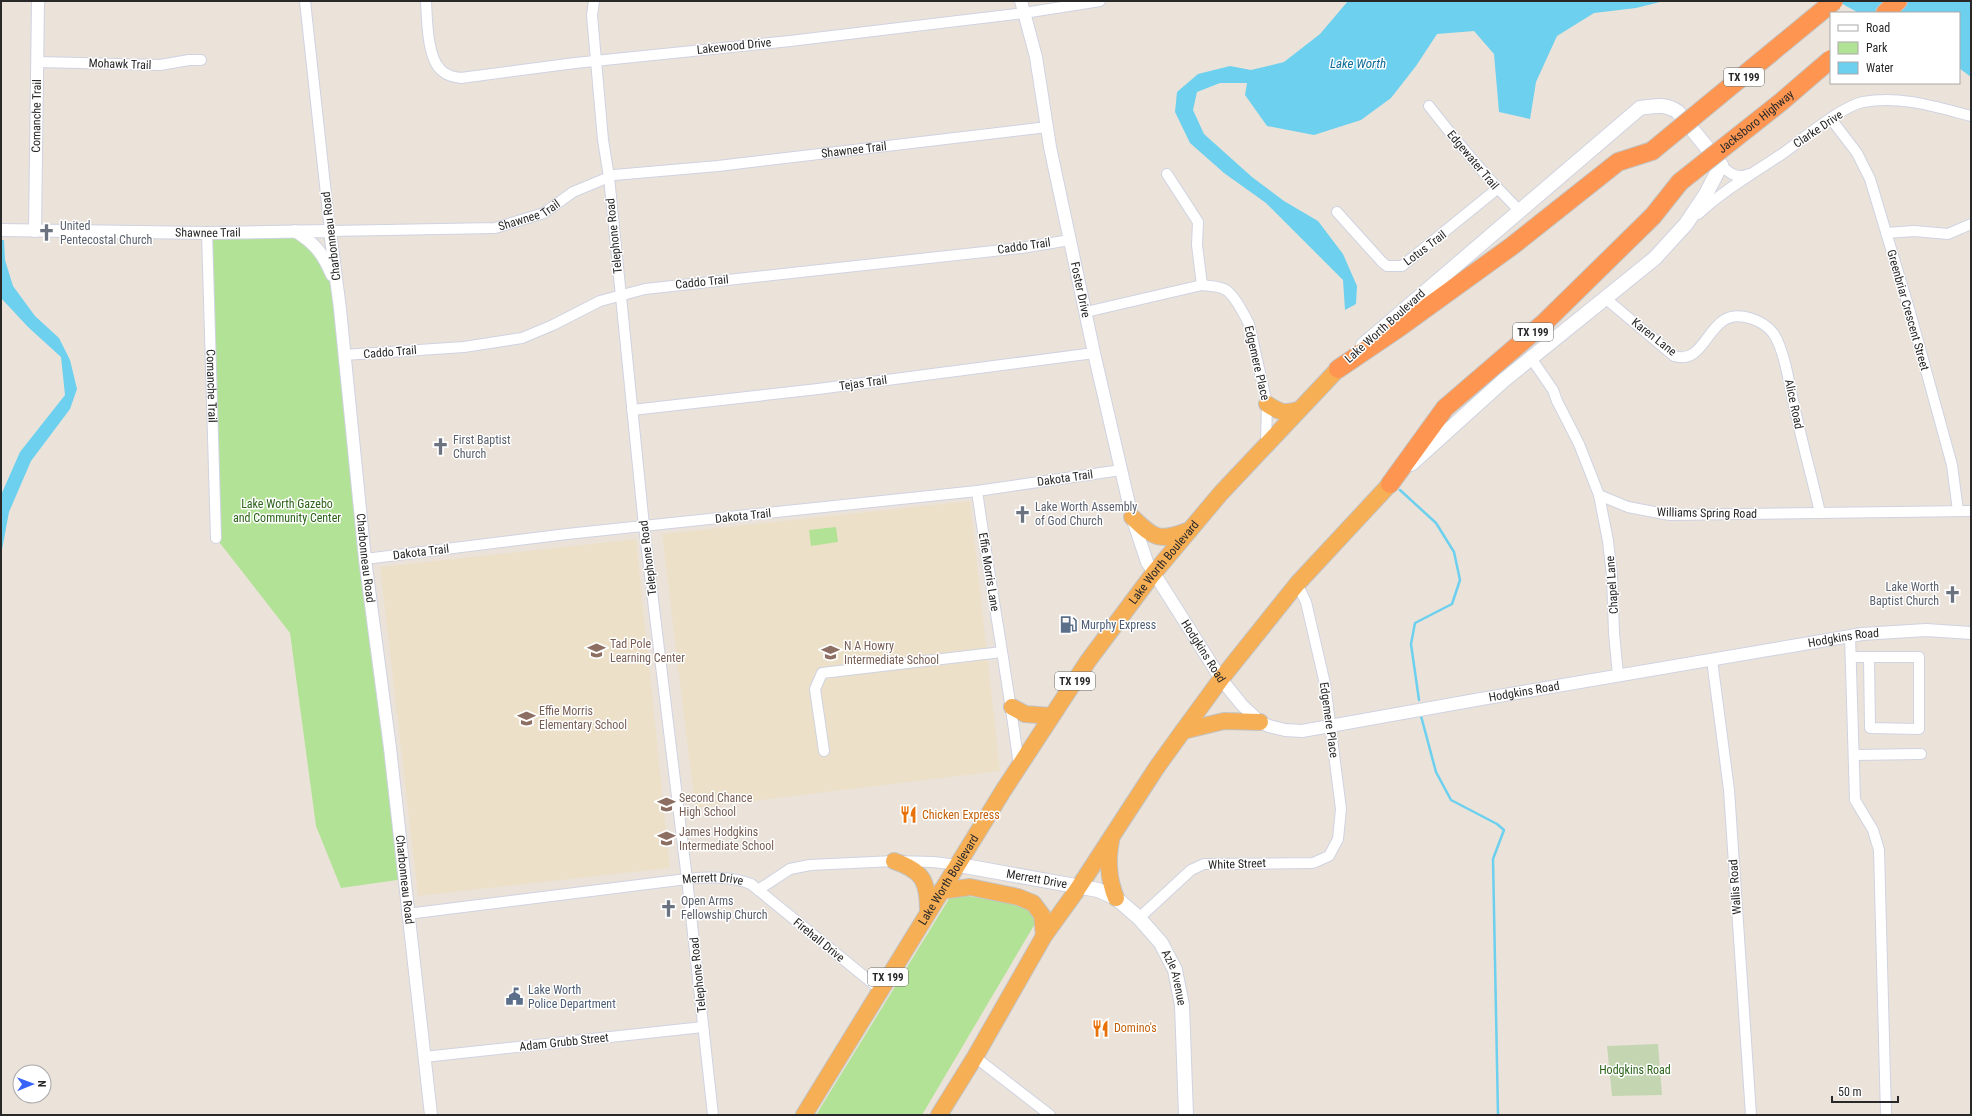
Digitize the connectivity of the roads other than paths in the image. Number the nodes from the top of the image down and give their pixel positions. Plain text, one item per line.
1 (38, 1) edge
2 (305, 1) edge
3 (426, 1) edge
4 (594, 1) edge
5 (1021, 1) edge
6 (1100, 1) edge
7 (1834, 1) edge
8 (1898, 1) edge
9 (1886, 12) edge
10 (1024, 13) junction
11 (201, 60) dead end
12 (597, 60) junction
13 (1830, 60) edge
14 (38, 62) junction
15 (1429, 106) dead end
16 (1971, 116) edge
17 (1831, 119) junction
18 (1047, 127) junction
19 (1721, 165) junction
20 (1755, 172) junction
21 (1168, 174) dead end
22 (609, 177) junction
23 (1497, 189) junction
24 (1520, 211) junction
25 (1338, 212) dead end
26 (1686, 224) junction
27 (1971, 224) edge
28 (1, 230) edge
29 (35, 230) junction
30 (295, 231) junction
31 (330, 231) junction
32 (207, 233) junction
33 (1886, 233) junction
34 (1070, 240) junction
35 (1202, 285) junction
36 (337, 286) junction
37 (620, 294) junction
38 (1605, 298) junction
39 (1086, 312) junction
40 (1740, 316) joint
41 (1094, 353) junction
42 (344, 355) junction
43 (1531, 358) junction
44 (1338, 369) junction
45 (1267, 404) junction
46 (632, 410) junction
47 (1298, 410) junction
48 (1266, 443) junction
49 (1121, 470) junction
50 (1390, 484) junction
51 (977, 491) junction
52 (1599, 495) junction
53 (1958, 511) junction
54 (1971, 511) edge
55 (1820, 513) junction
56 (1132, 517) junction
57 (644, 526) junction
58 (1190, 530) junction
59 (216, 538) dead end
60 (365, 559) junction
61 (1153, 574) junction
62 (1297, 584) junction
63 (1971, 633) edge
64 (1850, 636) junction
65 (1002, 652) junction
66 (1851, 657) junction
67 (1869, 657) junction
68 (1712, 660) junction
69 (1618, 676) junction
70 (1221, 679) junction
71 (1012, 707) junction
72 (1051, 716) junction
73 (1260, 722) junction
74 (1331, 727) junction
75 (1183, 731) junction
76 (824, 751) dead end
77 (1921, 754) dead end
78 (1855, 755) junction
79 (1020, 766) junction
80 (1112, 836) junction
81 (1329, 856) joint
82 (894, 861) junction
83 (959, 865) junction
84 (687, 879) junction
85 (1080, 886) junction
86 (758, 890) junction
87 (941, 890) junction
88 (1116, 898) junction
89 (928, 911) junction
90 (407, 914) junction
91 (1139, 918) junction
92 (1044, 936) junction
93 (881, 990) junction
94 (703, 1027) junction
95 (424, 1057) junction
96 (975, 1058) junction
97 (431, 1115) edge
98 (713, 1115) edge
99 (804, 1115) edge
100 (939, 1115) edge
101 (1050, 1115) edge
102 (1186, 1115) edge
103 (1750, 1115) edge
104 (1886, 1115) edge

1 - 14 street, Comanche Trail
2 - 31 street, Charbonneau Road
3 - 12 street, Lakewood Drive
4 - 12 street, Telephone Road
5 - 10 street, Foster Drive
6 - 10 street, Lakewood Drive
7 - 44 highway, TX 199, bridge
8 - 9 highway
10 - 12 street, Lakewood Drive
10 - 18 street, Foster Drive
11 - 14 street, Mohawk Trail
12 - 22 street, Telephone Road
13 - 50 highway, Jacksboro Highway / TX 199, bridge
14 - 29 street, Comanche Trail
15 - 23 street, Edgewater Trail
16 - 17 street, Clarke Drive
17 - 20 street, Clarke Drive
17 - 33 street, Greenbriar Crescent Street
18 - 22 street, Shawnee Trail
18 - 34 street, Foster Drive
19 - 20 street
19 - 24 main road, Lake Worth Boulevard / TX 199
19 - 26 main road, TX 199
20 - 26 street, Clarke Drive
21 - 35 street
22 - 31 street, Shawnee Trail
22 - 37 street, Telephone Road
23 - 24 street, Edgewater Trail
23 - 25 street, Lotus Trail
24 - 44 main road, Lake Worth Boulevard / TX 199
26 - 38 main road, TX 199
27 - 33 street
28 - 29 street, Shawnee Trail
29 - 32 street, Shawnee Trail
30 - 31 street, Shawnee Trail
30 - 32 street, Shawnee Trail
30 - 36 street
31 - 36 street, Charbonneau Road
32 - 59 street, Comanche Trail
33 - 53 street, Greenbriar Crescent Street
34 - 37 street, Caddo Trail
34 - 39 street, Foster Drive
35 - 39 street, Edgemere Place
35 - 45 street, Edgemere Place
36 - 42 street, Charbonneau Road
37 - 42 street, Caddo Trail
37 - 46 street, Telephone Road
38 - 40 street, Karen Lane
38 - 43 main road, TX 199
39 - 41 street, Foster Drive
40 - 55 street, Alice Road
41 - 46 street, Tejas Trail
41 - 49 street, Foster Drive
42 - 60 street, Charbonneau Road
43 - 50 main road, TX 199
43 - 52 street
44 - 47 highway, Lake Worth Boulevard / TX 199
45 - 47 highway
45 - 48 street, Edgemere Place
46 - 57 street, Telephone Road
47 - 48 highway, Lake Worth Boulevard / TX 199
48 - 58 highway, Lake Worth Boulevard / TX 199
49 - 51 street, Dakota Trail
49 - 56 street, Foster Drive
50 - 62 highway, TX 199
51 - 57 street, Dakota Trail
51 - 65 street, Effie Morris Lane
52 - 55 street, Williams Spring Road
52 - 69 street, Chapel Lane
53 - 54 street, Williams Spring Road
53 - 55 street, Williams Spring Road
56 - 58 highway
56 - 61 street, Foster Drive
57 - 60 street, Dakota Trail
57 - 84 street, Telephone Road
58 - 61 highway, Lake Worth Boulevard / TX 199
60 - 90 street, Charbonneau Road
61 - 70 street, Hodgkins Road
61 - 72 highway, Lake Worth Boulevard / TX 199
62 - 70 highway, TX 199
62 - 74 street, Edgemere Place
63 - 64 street, Hodgkins Road
64 - 66 street
64 - 68 street, Hodgkins Road
65 - 71 street, Effie Morris Lane
65 - 76 street
66 - 67 street
66 - 78 street
67 - 67 street
68 - 69 street, Hodgkins Road
68 - 103 street, Wallis Road
69 - 74 street, Hodgkins Road
70 - 73 street, Hodgkins Road
70 - 75 highway, TX 199
71 - 72 highway
71 - 79 street, Effie Morris Lane
72 - 79 highway, Lake Worth Boulevard / TX 199
73 - 74 street, Hodgkins Road
73 - 75 highway
74 - 81 street, Edgemere Place
75 - 80 highway, TX 199
77 - 78 street
78 - 104 street
79 - 83 highway, Lake Worth Boulevard / TX 199
80 - 85 highway, TX 199
80 - 88 highway
81 - 91 street, White Street
82 - 83 street, Merrett Drive
82 - 86 street, Merrett Drive
82 - 89 highway
83 - 85 main road, Merrett Drive
83 - 87 highway, Lake Worth Boulevard / TX 199
84 - 86 street, Merrett Drive
84 - 90 street, Merrett Drive
84 - 94 street, Telephone Road
85 - 88 main road, Azle Avenue
85 - 92 highway, TX 199
86 - 93 street, Firehall Drive
87 - 89 highway, Lake Worth Boulevard / TX 199
87 - 92 highway
88 - 91 main road, Azle Avenue
89 - 93 highway, Lake Worth Boulevard / TX 199
90 - 95 street, Charbonneau Road
91 - 102 main road, Azle Avenue
92 - 96 highway, TX 199
93 - 99 highway, Lake Worth Boulevard / TX 199
94 - 95 street, Adam Grubb Street
94 - 98 street, Telephone Road
95 - 97 street, Charbonneau Road
96 - 100 highway, TX 199
96 - 101 street

